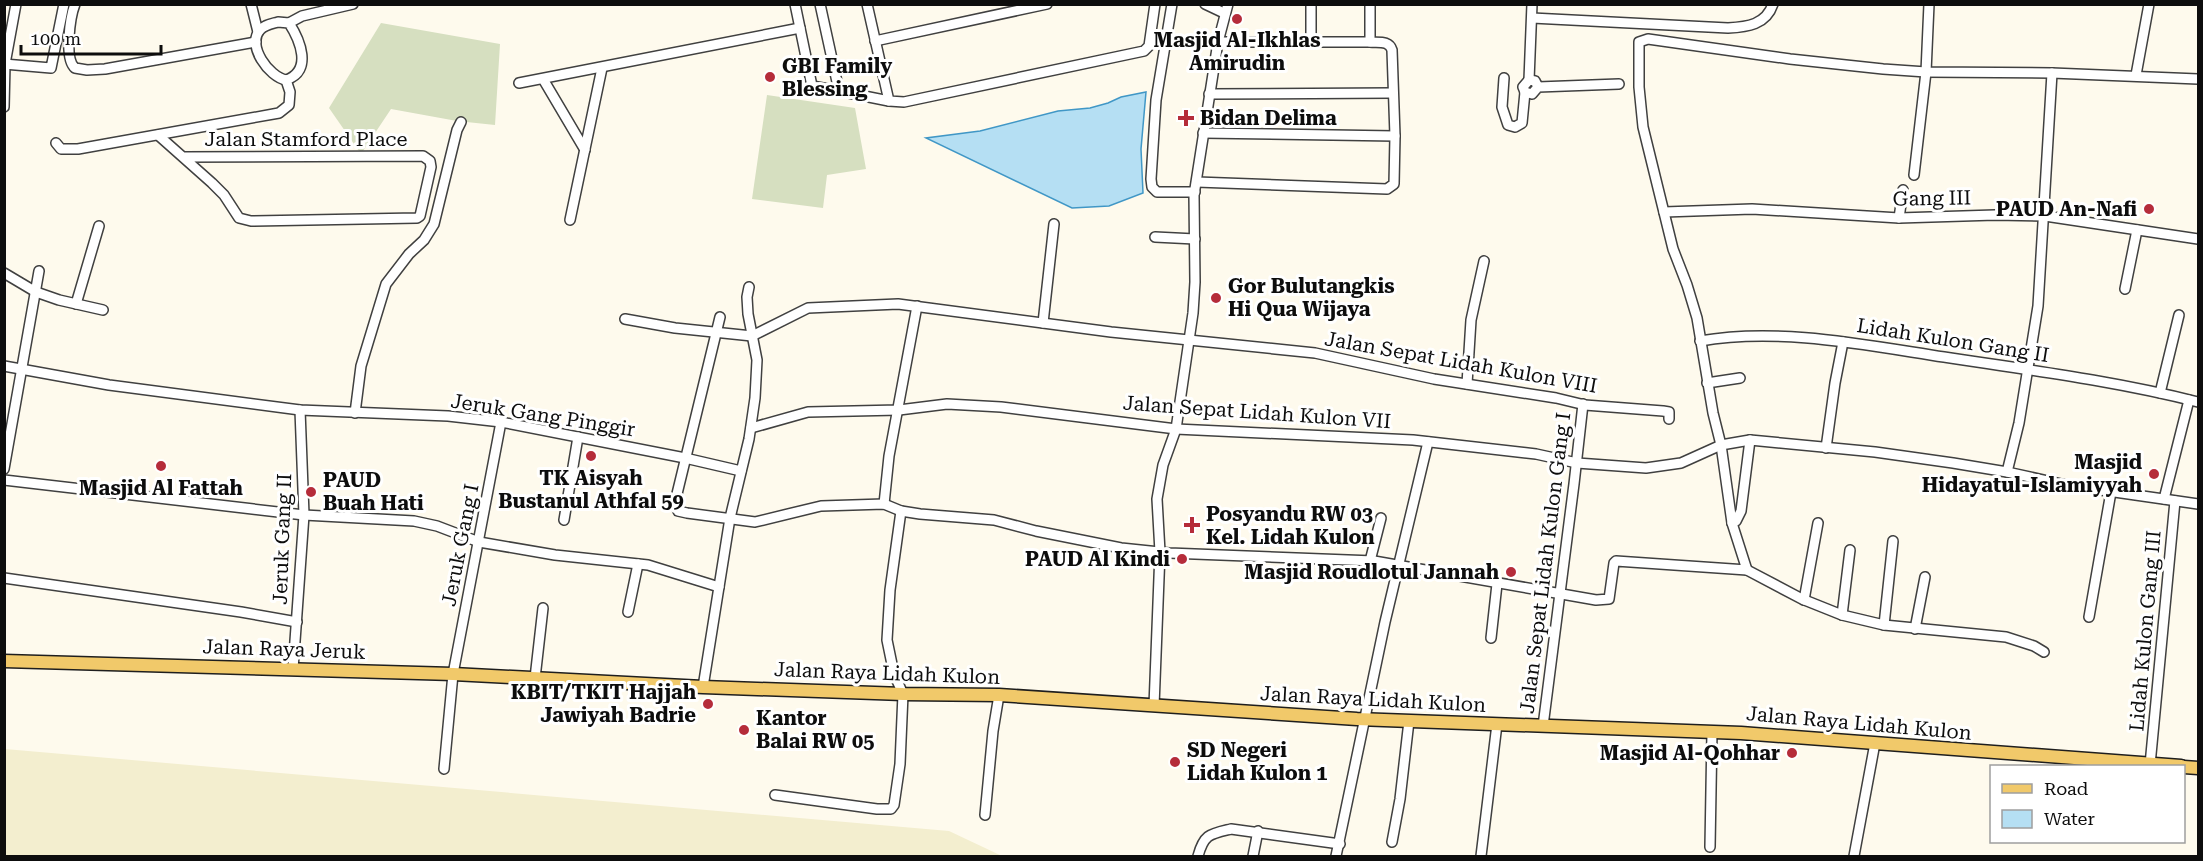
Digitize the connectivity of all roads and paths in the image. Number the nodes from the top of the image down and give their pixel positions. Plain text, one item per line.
1 (16, 4) edge
2 (64, 4) edge
3 (75, 4) edge
4 (251, 4) edge
5 (353, 4) edge
6 (795, 4) edge
7 (820, 4) edge
8 (867, 4) edge
9 (1047, 4) edge
10 (1155, 4) edge
11 (1172, 4) edge
12 (1205, 4) edge
13 (1311, 4) edge
14 (1370, 4) edge
15 (1532, 4) edge
16 (1773, 4) edge
17 (1929, 4) edge
18 (2149, 4) edge
19 (1226, 9) edge
20 (1532, 18) junction
21 (289, 23) junction
22 (800, 28) junction
23 (257, 37) junction
24 (875, 41) junction
25 (1218, 42) junction
26 (1370, 42) junction
27 (1311, 43) junction
28 (5, 64) edge
29 (602, 68) junction
30 (1926, 72) junction
31 (2052, 73) junction
32 (2136, 75) junction
33 (1504, 78) dead end
34 (543, 79) junction
35 (2199, 79) edge
36 (286, 80) junction
37 (1529, 80) junction
38 (519, 83) dead end
39 (1619, 84) dead end
40 (1538, 87) junction
41 (839, 91) junction
42 (1526, 92) junction
43 (1393, 93) junction
44 (1209, 94) junction
45 (889, 101) junction
46 (4, 106) edge
47 (461, 122) dead end
48 (1203, 133) junction
49 (158, 135) junction
50 (1395, 136) junction
51 (56, 143) dead end
52 (585, 150) junction
53 (184, 157) junction
54 (1914, 175) dead end
55 (1196, 187) junction
56 (1903, 190) dead end
57 (1664, 212) junction
58 (2045, 216) junction
59 (1899, 218) junction
60 (570, 220) dead end
61 (1054, 224) dead end
62 (99, 226) dead end
63 (2137, 230) junction
64 (1155, 237) dead end
65 (2199, 239) edge
66 (1195, 240) junction
67 (1484, 261) dead end
68 (39, 271) dead end
69 (4, 273) edge
70 (748, 287) dead end
71 (2125, 289) dead end
72 (36, 292) junction
73 (76, 304) junction
74 (917, 306) junction
75 (103, 310) dead end
76 (2180, 315) dead end
77 (720, 317) dead end
78 (625, 320) dead end
79 (1043, 323) junction
80 (718, 333) junction
81 (752, 336) junction
82 (1189, 341) junction
83 (1700, 341) junction
84 (1843, 342) junction
85 (4, 366) edge
86 (2027, 369) junction
87 (23, 371) junction
88 (1740, 378) dead end
89 (1707, 382) junction
90 (1467, 384) junction
91 (2160, 393) junction
92 (2194, 401) edge
93 (1583, 404) junction
94 (300, 410) junction
95 (899, 410) junction
96 (355, 413) junction
97 (1670, 419) dead end
98 (501, 422) junction
99 (751, 428) junction
100 (1176, 429) junction
101 (578, 437) junction
102 (1750, 440) junction
103 (1428, 442) junction
104 (1721, 445) junction
105 (1826, 448) junction
106 (685, 458) junction
107 (1577, 463) junction
108 (4, 469) edge
109 (741, 471) junction
110 (2007, 472) junction
111 (4, 480) edge
112 (2111, 492) junction
113 (2164, 499) junction
114 (2175, 501) junction
115 (884, 504) junction
116 (2199, 504) edge
117 (901, 511) junction
118 (304, 515) junction
119 (730, 518) junction
120 (1381, 518) dead end
121 (564, 520) dead end
122 (1732, 523) junction
123 (1818, 523) dead end
124 (1893, 541) dead end
125 (479, 542) junction
126 (1850, 550) dead end
127 (1160, 552) junction
128 (1370, 561) junction
129 (638, 564) junction
130 (1398, 565) junction
131 (1747, 570) junction
132 (1925, 576) dead end
133 (4, 578) edge
134 (1497, 584) junction
135 (719, 587) junction
136 (1560, 594) junction
137 (1804, 600) junction
138 (543, 608) dead end
139 (628, 612) dead end
140 (1842, 615) junction
141 (2089, 617) dead end
142 (297, 622) junction
143 (1884, 625) junction
144 (1916, 629) junction
145 (1491, 638) dead end
146 (2044, 652) dead end
147 (4, 661) edge
148 (293, 669) junction
149 (453, 674) junction
150 (535, 678) junction
151 (563, 679) joint
152 (703, 687) junction
153 (903, 694) junction
154 (999, 695) junction
155 (1154, 706) junction
156 (1365, 720) junction
157 (1409, 721) junction
158 (1497, 724) junction
159 (1543, 726) junction
160 (1712, 732) junction
161 (1875, 744) junction
162 (2151, 765) joint
163 (444, 769) dead end
164 (775, 795) dead end
165 (986, 814) dead end
166 (1258, 831) junction
167 (1392, 842) dead end
168 (1340, 844) junction
169 (1710, 847) dead end
170 (1198, 856) edge
171 (1253, 856) edge
172 (1336, 856) edge
173 (1481, 856) edge
174 (1854, 856) edge

1 - 28 street
2 - 28 street
3 - 23 street
4 - 23 street
5 - 21 street
6 - 22 street
7 - 41 street
8 - 24 street
9 - 24 street
10 - 45 street
11 - 55 street
12 - 19 street
13 - 27 street
14 - 26 street
15 - 20 street
16 - 20 street
17 - 30 street
18 - 32 street
19 - 25 street
20 - 37 street
21 - 23 street
21 - 36 street
22 - 29 street
22 - 41 street
23 - 36 street
24 - 45 street
25 - 27 street
25 - 44 street
26 - 27 street
26 - 43 street
28 - 46 street
29 - 34 street
29 - 52 street
30 - 31 street
30 - 54 street
30 - 57 street
31 - 32 street
31 - 58 street
32 - 35 street
33 - 42 street
34 - 38 street
34 - 52 street
36 - 49 street, Jalan Stamford Place
37 - 40 street
37 - 42 street
39 - 40 street
40 - 42 street
41 - 45 street
43 - 44 street
43 - 50 street
44 - 48 street
47 - 96 street
48 - 50 street
48 - 55 street
49 - 51 street, Jalan Stamford Place
49 - 53 street, Jalan Stamford Place
50 - 55 street
52 - 60 street
53 - 53 street, Jalan Stamford Place
55 - 66 street
56 - 59 street
57 - 59 street, Gang III
57 - 83 street
58 - 59 street, Gang III
58 - 63 street, Gang III
58 - 86 street
61 - 79 street
62 - 73 street
63 - 65 street, Gang III
63 - 71 street
64 - 66 street
66 - 82 street
67 - 90 street
68 - 72 street
69 - 72 street
70 - 81 street
72 - 73 street
72 - 87 street
73 - 75 street
74 - 79 street, Jalan Sepat Lidah Kulon VIII
74 - 81 street, Jalan Sepat Lidah Kulon VIII
74 - 95 street
76 - 91 street
77 - 80 street
78 - 80 street
79 - 82 street, Jalan Sepat Lidah Kulon VIII
80 - 81 street
80 - 106 street
81 - 99 street
82 - 90 street, Jalan Sepat Lidah Kulon VIII
82 - 100 street
83 - 84 street, Lidah Kulon Gang II
83 - 89 street
84 - 86 street, Lidah Kulon Gang II
84 - 105 street
85 - 87 street, Jeruk Gang Pinggir
86 - 91 street, Lidah Kulon Gang II
86 - 110 street
87 - 94 street, Jeruk Gang Pinggir
87 - 108 street
88 - 89 street
89 - 104 street
90 - 93 street, Jalan Sepat Lidah Kulon VIII
91 - 92 street, Lidah Kulon Gang II
92 - 113 street
93 - 97 street, Jalan Sepat Lidah Kulon VIII
93 - 107 street, Jalan Sepat Lidah Kulon Gang I
94 - 96 street, Jeruk Gang Pinggir
94 - 118 street, Jeruk Gang II
95 - 99 street, Jalan Sepat Lidah Kulon VII
95 - 100 street, Jalan Sepat Lidah Kulon VII
95 - 115 street
96 - 98 street, Jeruk Gang Pinggir
98 - 101 street, Jeruk Gang Pinggir
98 - 125 street, Jeruk Gang I
99 - 109 street
100 - 103 street, Jalan Sepat Lidah Kulon VII
100 - 127 street
101 - 106 street, Jeruk Gang Pinggir
101 - 121 street
102 - 104 street, Jalan Sepat Lidah Kulon VII
102 - 105 street, Jalan Sepat Lidah Kulon VII
102 - 122 street
103 - 107 street, Jalan Sepat Lidah Kulon VII
103 - 130 street
104 - 107 street, Jalan Sepat Lidah Kulon VII
104 - 122 street
105 - 110 street, Jalan Sepat Lidah Kulon VII
106 - 109 street, Jeruk Gang Pinggir
106 - 119 street
107 - 136 street, Jalan Sepat Lidah Kulon Gang I
109 - 119 street
110 - 112 street, Jalan Sepat Lidah Kulon VII
111 - 118 street
112 - 113 street, Jalan Sepat Lidah Kulon VII
112 - 141 street
113 - 114 street, Jalan Sepat Lidah Kulon VII
114 - 116 street
114 - 162 street, Lidah Kulon Gang III
115 - 117 street
115 - 119 street
117 - 127 street
117 - 153 street
118 - 125 street
118 - 142 street, Jeruk Gang II
119 - 135 street
120 - 128 street
122 - 131 street
123 - 137 street
124 - 143 street
125 - 129 street
125 - 149 street, Jeruk Gang I
126 - 140 street
127 - 128 street
127 - 155 street
128 - 130 street
129 - 135 street
129 - 139 street
130 - 134 street
130 - 156 street
131 - 136 street
131 - 137 street
132 - 144 street
133 - 142 street
134 - 136 street
134 - 145 street
135 - 152 street
136 - 159 street, Jalan Sepat Lidah Kulon Gang I
137 - 140 street
138 - 150 street
140 - 143 street
142 - 148 street, Jeruk Gang II
143 - 144 street
144 - 146 street
147 - 148 main road, Jalan Raya Jeruk
148 - 149 main road, Jalan Raya Jeruk
149 - 150 main road, Jalan Raya Jeruk
149 - 163 street, Jeruk Gang I
150 - 151 main road, Jalan Raya Jeruk
151 - 152 main road, Jalan Raya Lidah Kulon
152 - 153 main road, Jalan Raya Lidah Kulon
153 - 154 main road, Jalan Raya Lidah Kulon
153 - 164 street
154 - 155 main road, Jalan Raya Lidah Kulon
154 - 165 street
155 - 156 main road, Jalan Raya Lidah Kulon
156 - 157 main road, Jalan Raya Lidah Kulon
156 - 168 street
157 - 158 main road, Jalan Raya Lidah Kulon
157 - 167 street
158 - 159 main road, Jalan Raya Lidah Kulon
158 - 173 street
159 - 160 main road, Jalan Raya Lidah Kulon
160 - 161 main road, Jalan Raya Lidah Kulon
160 - 169 street
161 - 162 main road, Jalan Raya Lidah Kulon
161 - 174 street
166 - 168 street
166 - 170 street
166 - 171 street
168 - 172 street

